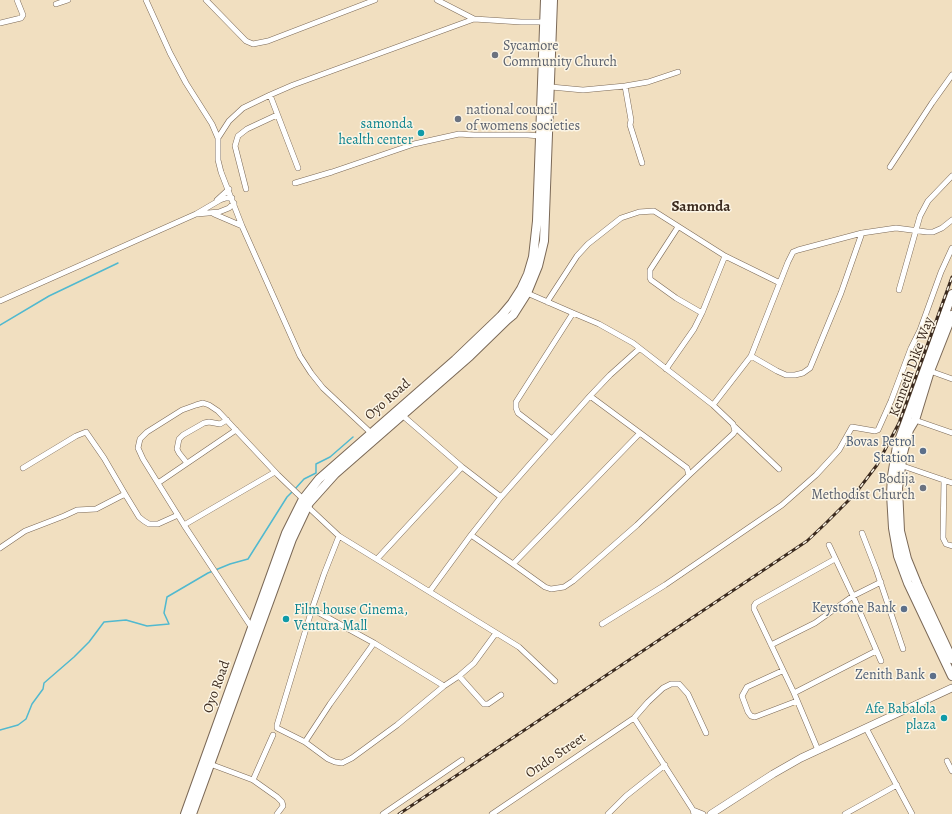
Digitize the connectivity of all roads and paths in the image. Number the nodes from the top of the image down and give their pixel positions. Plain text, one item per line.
1 (17, 0) edge
2 (68, 0) edge
3 (146, 0) edge
4 (206, 0) edge
5 (375, 0) edge
6 (437, 0) edge
7 (545, 0) edge
8 (553, 0) edge
9 (56, 4) dead end
10 (474, 19) junction
11 (548, 22) junction
12 (0, 23) edge
13 (678, 72) dead end
14 (952, 75) edge
15 (625, 86) junction
16 (551, 87) junction
17 (270, 95) junction
18 (277, 115) junction
19 (540, 136) junction
20 (218, 138) junction
21 (642, 164) dead end
22 (890, 167) dead end
23 (298, 168) dead end
24 (952, 176) edge
25 (295, 183) dead end
26 (229, 189) junction
27 (246, 189) dead end
28 (233, 200) junction
29 (213, 204) junction
30 (213, 213) junction
31 (196, 214) junction
32 (951, 223) edge
33 (242, 226) junction
34 (678, 227) junction
35 (916, 231) junction
36 (862, 233) junction
37 (952, 248) edge
38 (725, 256) junction
39 (780, 283) junction
40 (899, 290) dead end
41 (527, 293) junction
42 (952, 294) edge
43 (0, 301) edge
44 (547, 302) junction
45 (702, 312) junction
46 (573, 313) junction
47 (952, 315) edge
48 (947, 325) edge
49 (639, 349) junction
50 (751, 356) junction
51 (666, 369) junction
52 (930, 371) junction
53 (952, 379) edge
54 (590, 396) junction
55 (713, 405) junction
56 (402, 415) junction
57 (227, 420) junction
58 (915, 420) junction
59 (735, 427) junction
60 (236, 430) junction
61 (371, 433) junction
62 (640, 433) junction
63 (952, 433) edge
64 (552, 439) junction
65 (898, 463) junction
66 (186, 464) junction
67 (462, 466) junction
68 (23, 468) dead end
69 (779, 469) dead end
70 (275, 472) junction
71 (689, 475) junction
72 (944, 480) junction
73 (158, 483) junction
74 (952, 483) edge
75 (125, 494) junction
76 (501, 498) junction
77 (305, 503) junction
78 (178, 515) junction
79 (184, 525) junction
80 (862, 533) dead end
81 (471, 535) junction
82 (339, 536) junction
83 (829, 545) dead end
84 (952, 546) edge
85 (0, 548) edge
86 (377, 559) junction
87 (835, 559) junction
88 (513, 564) junction
89 (881, 582) junction
90 (430, 591) junction
91 (853, 596) junction
92 (312, 609) junction
93 (930, 622) junction
94 (602, 624) dead end
95 (252, 628) junction
96 (496, 633) junction
97 (374, 643) junction
98 (771, 645) junction
99 (903, 649) dead end
100 (876, 650) junction
101 (952, 659) edge
102 (881, 661) dead end
103 (782, 670) junction
104 (459, 676) junction
105 (952, 676) edge
106 (555, 681) dead end
107 (444, 686) junction
108 (952, 688) edge
109 (794, 693) junction
110 (501, 695) dead end
111 (797, 701) junction
112 (634, 718) junction
113 (866, 728) junction
114 (706, 733) dead end
115 (273, 735) dead end
116 (305, 742) junction
117 (212, 750) junction
118 (818, 750) junction
119 (462, 760) dead end
120 (946, 761) dead end
121 (210, 764) junction
122 (665, 765) junction
123 (952, 771) edge
124 (253, 780) junction
125 (897, 785) junction
126 (693, 812) edge
127 (185, 814) edge
128 (192, 814) edge
129 (277, 814) edge
130 (383, 814) edge
131 (492, 814) edge
132 (608, 814) edge
133 (703, 814) edge
134 (711, 814) edge
135 (845, 814) edge
136 (912, 814) edge

1 - 12 street
2 - 9 street
3 - 20 street
4 - 5 street
6 - 10 street
7 - 11 main road, Oyo Road
8 - 11 main road, Oyo Road
10 - 11 street
10 - 17 street
11 - 16 main road, Oyo Road
11 - 19 main road, Oyo Road
13 - 15 street
14 - 22 street
15 - 16 street
15 - 21 street
16 - 41 main road, Oyo Road
17 - 18 street
17 - 20 street
18 - 23 street
18 - 27 street
19 - 25 street
19 - 61 main road, Oyo Road
20 - 26 street
24 - 35 street
26 - 28 street
26 - 29 street
28 - 29 street
28 - 30 street
28 - 33 street
29 - 31 street
30 - 31 street
30 - 33 street
31 - 43 street
32 - 35 street
33 - 61 street
34 - 38 street
34 - 44 street
34 - 45 street
35 - 36 street
35 - 40 street
36 - 39 street
36 - 50 street
37 - 94 street
38 - 39 street
38 - 45 street
39 - 50 street
41 - 44 street
41 - 56 main road, Oyo Road
42 - 48 main road, Kenneth Dike Way
44 - 46 street
45 - 51 street
46 - 49 street
46 - 64 street
47 - 48 main road, Kenneth Dike Way
48 - 52 main road, Kenneth Dike Way
48 - 65 main road, Kenneth Dike Way
49 - 51 street
49 - 54 street
50 - 55 street
51 - 55 street
52 - 53 street
52 - 58 main road, Kenneth Dike Way
54 - 62 street
54 - 64 street
55 - 59 street
56 - 67 street
56 - 77 main road, Oyo Road
57 - 60 street
57 - 66 street
57 - 73 street
58 - 63 street
58 - 65 main road, Kenneth Dike Way
59 - 69 street
59 - 71 street
60 - 66 street
60 - 70 street
61 - 77 main road, Oyo Road
62 - 71 street
62 - 88 street
64 - 76 street
65 - 72 street
65 - 93 main road, Kenneth Dike Way
66 - 73 street
67 - 76 street
67 - 86 street
68 - 75 street
70 - 77 street
70 - 79 street
71 - 88 street
72 - 74 street
72 - 84 street
73 - 78 street
75 - 78 street
75 - 85 street
76 - 81 street
77 - 82 street
77 - 95 main road, Oyo Road
77 - 117 main road, Oyo Road
78 - 79 street
79 - 95 street
80 - 89 street
81 - 88 street
81 - 90 street
82 - 86 street
82 - 92 street
83 - 87 street
86 - 90 street
87 - 91 street
87 - 98 street
89 - 91 street
89 - 99 street
90 - 96 street
91 - 98 street
91 - 100 street
92 - 97 street
92 - 116 street
93 - 101 main road, Kenneth Dike Way
93 - 105 main road, Kenneth Dike Way
95 - 117 main road, Oyo Road
96 - 104 street
96 - 106 street
97 - 107 street
97 - 116 street
98 - 103 street
100 - 102 street
100 - 109 street
103 - 109 street
103 - 111 street
104 - 107 street
104 - 110 street
107 - 116 street
108 - 113 main road
109 - 111 street
111 - 118 street
112 - 114 street, Ondo Street
112 - 122 street
112 - 131 street, Ondo Street
113 - 118 main road
113 - 125 street
115 - 124 street
117 - 121 main road, Oyo Road
117 - 127 main road, Oyo Road
118 - 134 main road
119 - 130 street
120 - 123 street
121 - 124 street
121 - 128 main road, Oyo Road
122 - 126 street
122 - 132 street
124 - 129 street
125 - 135 street
125 - 136 street
126 - 133 street

